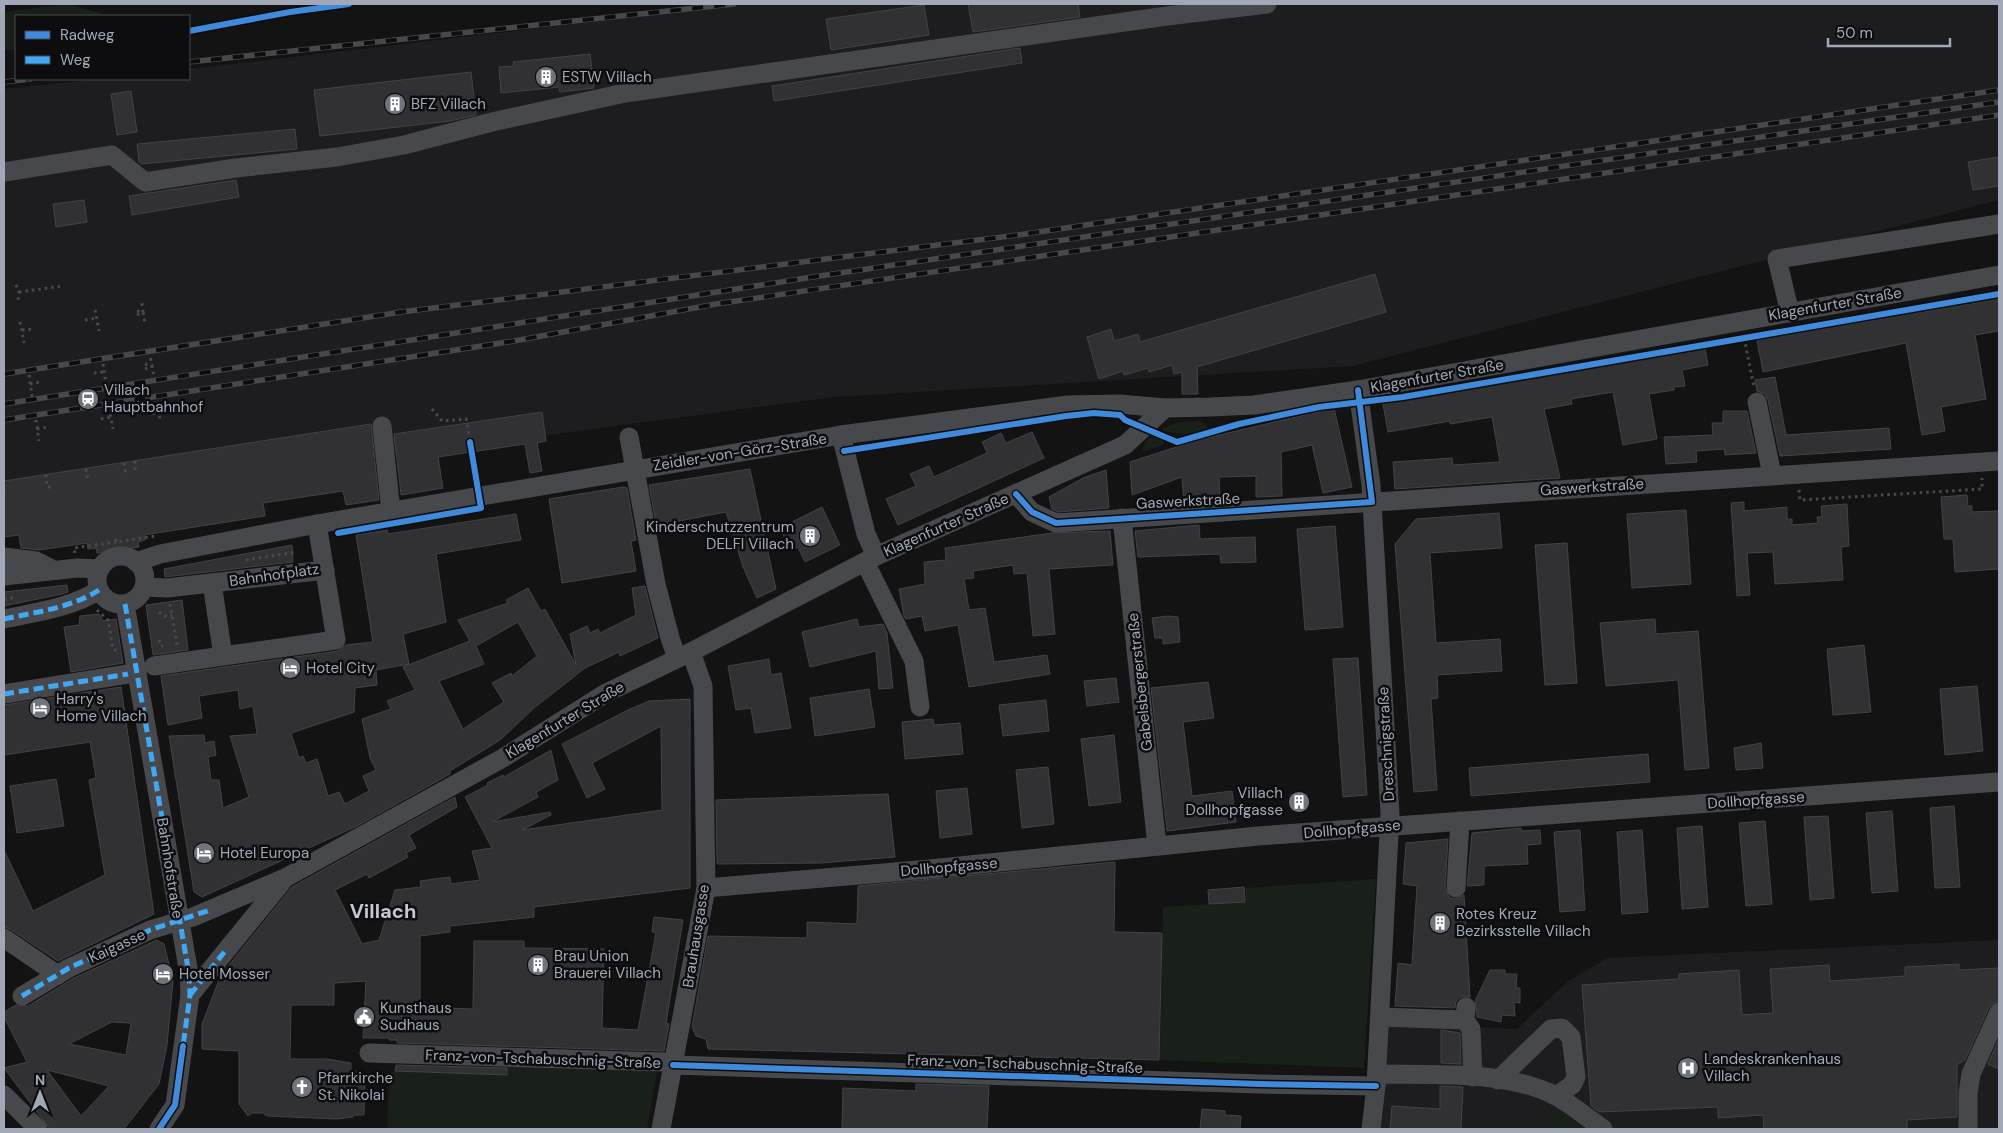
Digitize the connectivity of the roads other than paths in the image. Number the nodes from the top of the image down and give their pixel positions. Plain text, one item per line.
1 (1267, 4) edge
2 (1168, 10) edge
3 (4, 172) edge
4 (1999, 224) edge
5 (1999, 275) edge
6 (1790, 313) junction
7 (1358, 390) junction
8 (1757, 402) road end
9 (1165, 408) junction
10 (382, 426) dead end
11 (841, 435) junction
12 (629, 437) dead end
13 (1999, 461) edge
14 (635, 470) junction
15 (1772, 476) junction
16 (1016, 494) junction
17 (1372, 502) junction
18 (391, 511) junction
19 (1122, 518) junction
20 (316, 524) junction
21 (4, 556) edge
22 (870, 559) junction
23 (136, 562) junction
24 (100, 569) junction
25 (54, 570) junction
26 (326, 570) junction
27 (4, 576) edge
28 (212, 583) junction
29 (144, 587) junction
30 (99, 590) junction
31 (125, 604) junction
32 (4, 619) edge
33 (684, 655) junction
34 (223, 656) junction
35 (154, 666) dead end
36 (128, 674) dead end
37 (4, 694) edge
38 (920, 707) dead end
39 (1999, 782) edge
40 (1460, 821) junction
41 (1390, 827) junction
42 (1157, 846) junction
43 (285, 878) junction
44 (706, 888) junction
45 (1456, 888) dead end
46 (178, 920) junction
47 (4, 938) edge
48 (58, 975) junction
49 (190, 995) junction
50 (22, 996) dead end
51 (1999, 1012) edge
52 (1380, 1017) junction
53 (369, 1053) dead end
54 (673, 1065) junction
55 (1473, 1077) junction
56 (1376, 1080) junction
57 (1498, 1080) junction
58 (4, 1095) edge
59 (1556, 1096) junction
60 (38, 1129) edge
61 (160, 1129) edge
62 (661, 1129) edge
63 (1372, 1129) edge
64 (1603, 1129) edge
65 (1968, 1129) edge

1 - 2 street
2 - 3 street
4 - 6 street
5 - 6 street, Klagenfurter Straße
6 - 7 street, Klagenfurter Straße
7 - 9 street, Klagenfurter Straße
7 - 17 street, Dreschnigstraße
8 - 15 street
9 - 11 street, Zeidler-von-Görz-Straße
9 - 16 street, Klagenfurter Straße
10 - 18 street
11 - 14 street, Zeidler-von-Görz-Straße
11 - 22 street, Klagenfurter Straße
12 - 14 street, Brauhausgasse
13 - 15 street, Gaswerkstraße
14 - 18 street, Zeidler-von-Görz-Straße
14 - 33 street, Brauhausgasse
15 - 17 street, Gaswerkstraße
16 - 19 street, Gaswerkstraße
16 - 22 street, Klagenfurter Straße
17 - 19 street, Gaswerkstraße
17 - 41 street, Dreschnigstraße
18 - 20 street, Zeidler-von-Görz-Straße
19 - 42 street, Gabelsbergerstraße
20 - 23 street
20 - 26 street, Bahnhofplatz
21 - 25 street
22 - 33 street, Klagenfurter Straße
22 - 38 street
23 - 24 street
23 - 29 street
24 - 25 street
24 - 30 street
25 - 27 street
26 - 28 street, Bahnhofplatz
26 - 34 street
28 - 29 street, Bahnhofplatz
28 - 34 street
29 - 31 street
30 - 31 street
30 - 32 street
31 - 46 street, Bahnhofstraße
33 - 43 street, Klagenfurter Straße
33 - 44 street, Brauhausgasse
34 - 35 street
36 - 37 street
39 - 40 street, Dollhopfgasse
40 - 41 street, Dollhopfgasse
40 - 45 street
41 - 42 street, Dollhopfgasse
41 - 52 street, Dreschnigstraße
42 - 44 street, Dollhopfgasse
43 - 46 street, Klagenfurter Straße
43 - 49 street, Klagenfurter Straße
44 - 54 street, Brauhausgasse
46 - 48 street, Kaigasse
46 - 49 street, Bahnhofstraße
47 - 48 street
48 - 50 street, Kaigasse
49 - 61 street, Bahnhofstraße
51 - 65 street
52 - 55 street
52 - 56 street, Dreschnigstraße
53 - 54 street, Franz-von-Tschabuschnig-Straße
54 - 56 street, Franz-von-Tschabuschnig-Straße
54 - 62 street, Brauhausgasse
55 - 56 street, Franz-von-Tschabuschnig-Straße
55 - 57 street, Franz-von-Tschabuschnig-Straße
56 - 63 street, Dreschnigstraße
57 - 59 street, Franz-von-Tschabuschnig-Straße
57 - 59 street
58 - 60 street
59 - 64 street, Franz-von-Tschabuschnig-Straße

